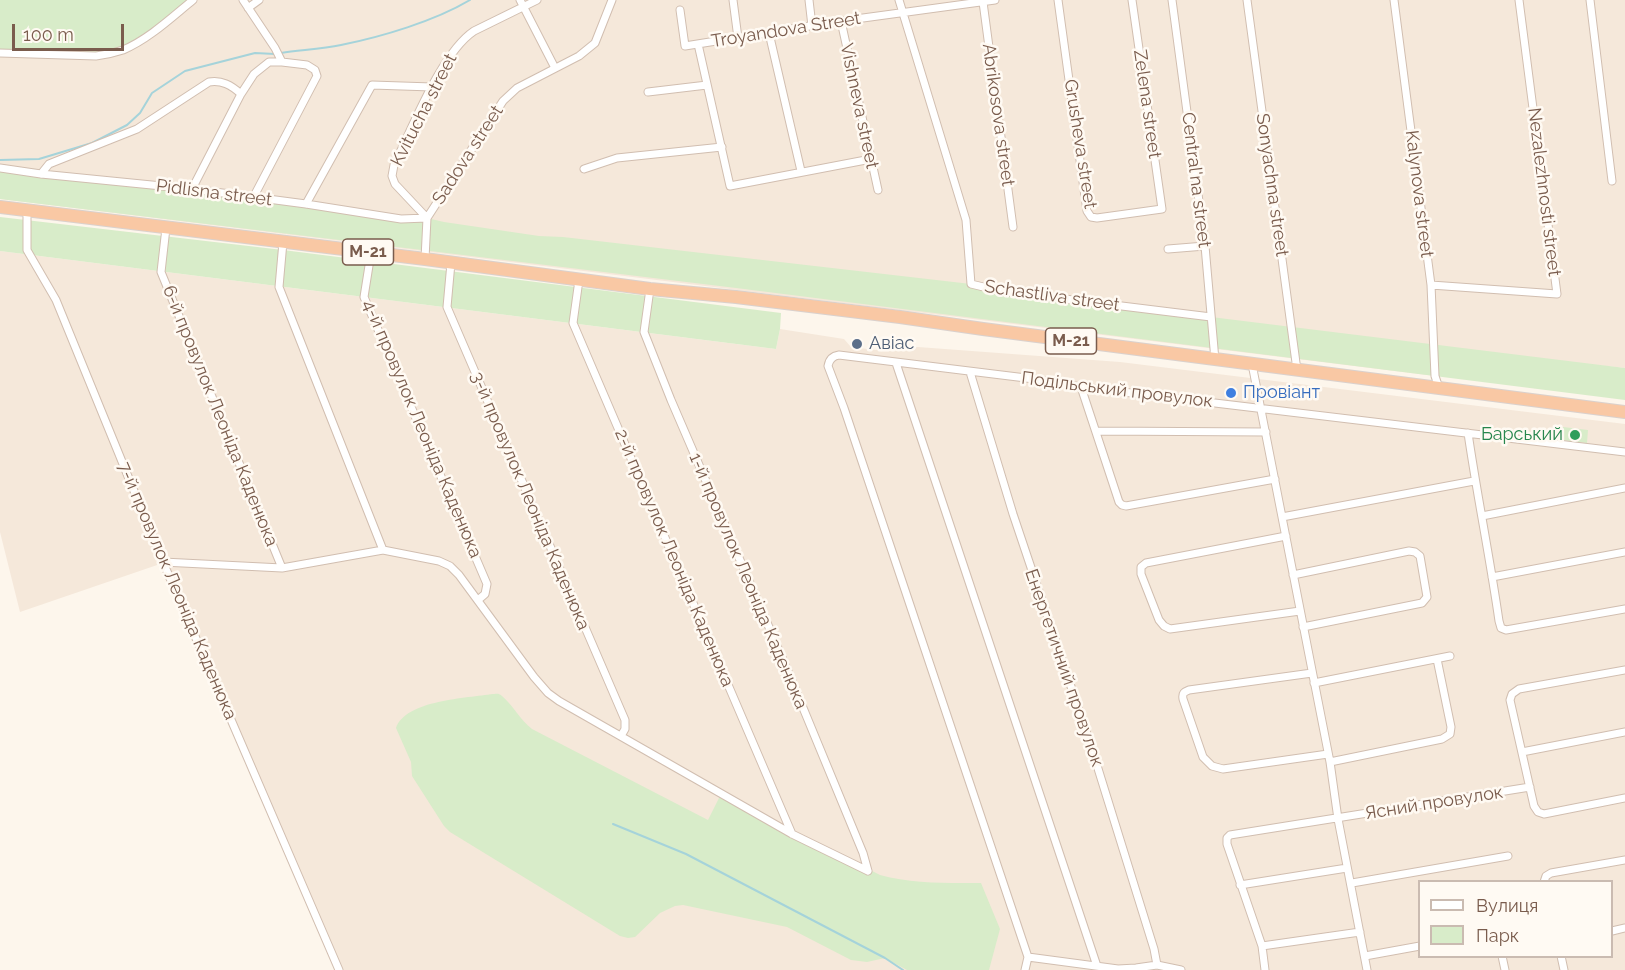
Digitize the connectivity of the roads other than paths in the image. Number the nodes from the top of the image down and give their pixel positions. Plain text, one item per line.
1 (194, 0) edge
2 (243, 0) edge
3 (259, 0) edge
4 (537, 0) edge
5 (612, 0) edge
6 (733, 0) edge
7 (809, 0) edge
8 (899, 0) edge
9 (995, 0) edge
10 (1058, 0) edge
11 (1132, 0) edge
12 (1172, 0) edge
13 (1247, 0) edge
14 (1394, 0) edge
15 (1519, 0) edge
16 (1590, 0) edge
17 (983, 2) junction
18 (522, 3) edge
19 (248, 8) junction
20 (680, 10) dead end
21 (903, 12) junction
22 (841, 21) junction
23 (813, 26) junction
24 (769, 33) junction
25 (738, 38) junction
26 (698, 44) junction
27 (0, 53) edge
28 (282, 62) junction
29 (555, 68) junction
30 (707, 85) junction
31 (432, 87) junction
32 (648, 92) dead end
33 (241, 94) junction
34 (722, 147) junction
35 (871, 159) junction
36 (0, 168) edge
37 (584, 169) dead end
38 (801, 171) junction
39 (41, 174) junction
40 (1612, 181) dead end
41 (192, 189) junction
42 (878, 190) dead end
43 (253, 198) junction
44 (306, 204) junction
45 (0, 207) edge
46 (1162, 209) joint
47 (27, 210) junction
48 (427, 218) junction
49 (1013, 227) dead end
50 (166, 228) junction
51 (283, 242) junction
52 (1205, 246) junction
53 (1168, 249) dead end
54 (371, 253) junction
55 (424, 259) junction
56 (451, 263) junction
57 (579, 280) junction
58 (1431, 285) junction
59 (650, 289) junction
60 (1211, 317) junction
61 (1215, 360) junction
62 (896, 363) junction
63 (1252, 364) junction
64 (1297, 370) junction
65 (970, 372) junction
66 (1081, 387) junction
67 (1439, 388) junction
68 (1261, 408) junction
69 (1625, 412) edge
70 (1096, 431) junction
71 (1266, 432) junction
72 (1468, 433) junction
73 (1625, 452) edge
74 (1275, 479) junction
75 (1474, 481) junction
76 (1625, 488) edge
77 (1482, 516) junction
78 (1282, 517) junction
79 (1286, 536) junction
80 (383, 550) junction
81 (1625, 552) edge
82 (163, 562) junction
83 (282, 568) junction
84 (1293, 575) junction
85 (1492, 577) junction
86 (478, 600) junction
87 (1625, 609) edge
88 (1300, 611) junction
89 (1304, 627) junction
90 (1450, 656) dead end
91 (1437, 659) junction
92 (1625, 670) edge
93 (1312, 673) junction
94 (1314, 683) junction
95 (1625, 732) edge
96 (621, 736) junction
97 (1522, 752) junction
98 (1329, 758) junction
99 (1530, 787) junction
100 (1625, 798) edge
101 (1338, 819) junction
102 (792, 834) junction
103 (1508, 856) dead end
104 (1625, 860) edge
105 (1347, 868) junction
106 (1545, 880) edge
107 (1352, 883) junction
108 (1240, 885) junction
109 (1360, 932) junction
110 (1262, 946) junction
111 (1418, 946) edge
112 (1365, 956) junction
113 (1028, 957) junction
114 (1157, 964) junction
115 (1097, 966) junction
116 (339, 970) edge
117 (1025, 970) edge
118 (1181, 970) edge
119 (1265, 970) edge
120 (1367, 970) edge

1 - 27 street
2 - 19 street
3 - 19 street
4 - 18 street, Kvitucha street
5 - 29 street, Sadova street
6 - 25 street
7 - 23 street
8 - 21 street, Schastliva street
9 - 17 street, Troyandova Street
10 - 46 street, Grusheva street
11 - 46 street, Zelena street
12 - 52 street, Central'na street
13 - 64 street, Sonyachna street
14 - 58 street, Kalynova street
15 - 58 street, Nezalezhnosti street
16 - 40 street
17 - 21 street, Troyandova Street
17 - 49 street, Abrikosova street
18 - 29 street
18 - 31 street, Kvitucha street
19 - 28 street
20 - 26 street, Troyandova Street
21 - 22 street, Troyandova Street
21 - 60 street, Schastliva street
22 - 23 street, Troyandova Street
22 - 35 street, Vishneva street
23 - 24 street, Troyandova Street
24 - 25 street, Troyandova Street
24 - 38 street
25 - 26 street, Troyandova Street
26 - 30 street
28 - 33 street
28 - 43 street
29 - 48 street, Sadova street
30 - 32 street
30 - 34 street
31 - 44 street
31 - 48 street, Kvitucha street
33 - 39 street
33 - 41 street
34 - 37 street
34 - 38 street
35 - 38 street
35 - 42 street, Vishneva street
36 - 39 street, Pidlisna street
39 - 41 street, Pidlisna street
41 - 43 street, Pidlisna street
43 - 44 street, Pidlisna street
44 - 48 street, Pidlisna street
45 - 47 highway, М-21
47 - 50 highway, М-21
47 - 82 street, 7-й провулок Леоніда Каденюка
48 - 55 street
50 - 51 highway, М-21
50 - 83 street, 6-й провулок Леоніда Каденюка
51 - 54 highway, М-21
51 - 80 street
52 - 53 street
52 - 60 street, Central'na street
54 - 55 highway, М-21
54 - 86 street, 4-й провулок Леоніда Каденюка
55 - 56 highway, М-21
56 - 57 highway, М-21
56 - 96 street, 3-й провулок Леоніда Каденюка
57 - 59 highway, М-21
57 - 102 street, 2-й провулок Леоніда Каденюка
58 - 67 street, Kalynova street
59 - 61 highway, М-21
59 - 102 street, 1-й провулок Леоніда Каденюка
60 - 61 street, Central'na street
61 - 63 highway, М-21
62 - 65 street, Подільський провулок
62 - 113 street, Подільський провулок
62 - 115 street
63 - 64 highway, М-21
63 - 68 street
64 - 67 highway, М-21
65 - 66 street, Подільський провулок
65 - 114 street, Енергетичний провулок
66 - 68 street, Подільський провулок
66 - 70 street
67 - 69 highway, М-21
68 - 71 street
68 - 72 street, Подільський провулок
70 - 71 street
70 - 74 street
71 - 74 street
72 - 73 street, Подільський провулок
72 - 75 street
74 - 78 street
75 - 77 street
75 - 78 street
76 - 77 street
77 - 85 street
78 - 79 street
79 - 84 street
79 - 88 street
80 - 83 street
80 - 86 street
81 - 85 street
82 - 83 street
82 - 116 street, 7-й провулок Леоніда Каденюка
84 - 88 street
84 - 89 street
85 - 87 street
86 - 96 street
88 - 89 street
89 - 93 street
90 - 91 street
91 - 94 street
91 - 98 street
92 - 97 street
93 - 94 street
93 - 98 street
94 - 98 street
95 - 97 street
96 - 102 street
97 - 99 street
98 - 101 street
99 - 100 street
99 - 101 street, Ясний провулок
101 - 105 street
101 - 108 street, Ясний провулок
103 - 107 street
104 - 106 street
105 - 107 street
105 - 108 street
107 - 109 street
108 - 110 street
109 - 110 street
109 - 112 street
110 - 119 street
111 - 112 street
112 - 120 street
113 - 115 street
113 - 117 street
114 - 115 street
114 - 118 street

